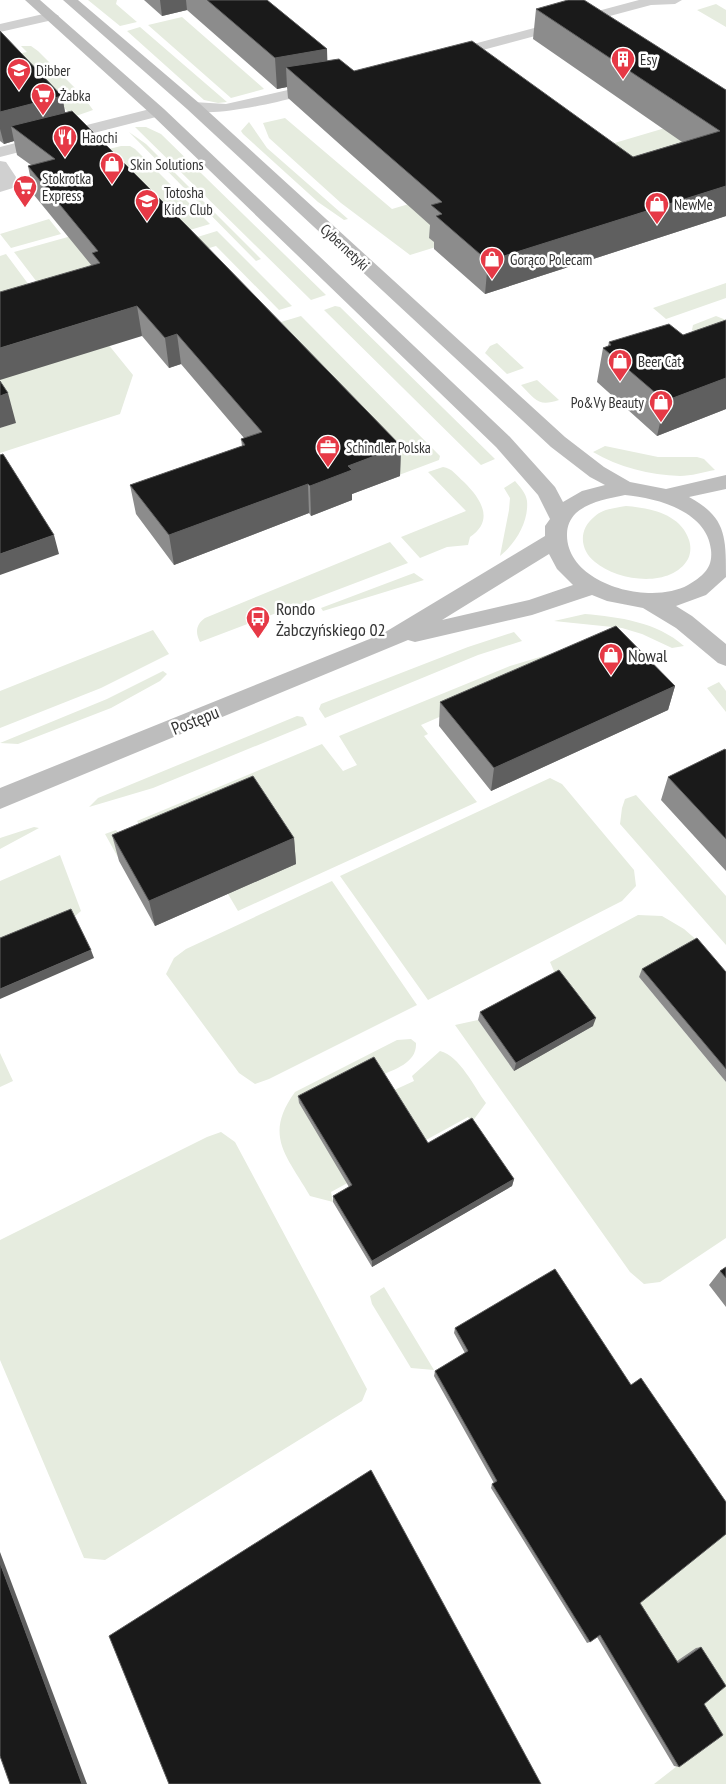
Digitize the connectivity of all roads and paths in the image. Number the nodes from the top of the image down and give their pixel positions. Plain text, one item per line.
1 (32, 0) edge
2 (70, 0) edge
3 (675, 0) edge
4 (650, 1) edge
5 (52, 16) junction
6 (0, 28) edge
7 (432, 60) edge
8 (193, 106) junction
9 (158, 112) junction
10 (234, 126) junction
11 (0, 152) edge
12 (0, 166) edge
13 (0, 187) edge
14 (726, 482) edge
15 (625, 488) junction
16 (669, 495) junction
17 (560, 516) junction
18 (724, 539) edge
19 (554, 540) junction
20 (722, 580) edge
21 (592, 587) junction
22 (648, 602) junction
23 (390, 640) junction
24 (726, 657) edge
25 (0, 799) edge

1 - 5 street, Cybernetyki
2 - 8 street, Cybernetyki
3 - 4 lane
4 - 7 lane
5 - 6 street
5 - 9 street, Cybernetyki
8 - 10 street, Cybernetyki
8 - 10 lane
9 - 11 street
9 - 17 street, Cybernetyki
10 - 15 street, Cybernetyki
12 - 13 street
14 - 16 street
15 - 16 street
15 - 17 street
16 - 18 street
17 - 19 street
18 - 20 street
19 - 21 street
19 - 23 street, Postępu
20 - 22 street
21 - 22 street
21 - 23 street, Postępu
22 - 24 street
23 - 25 street, Postępu

